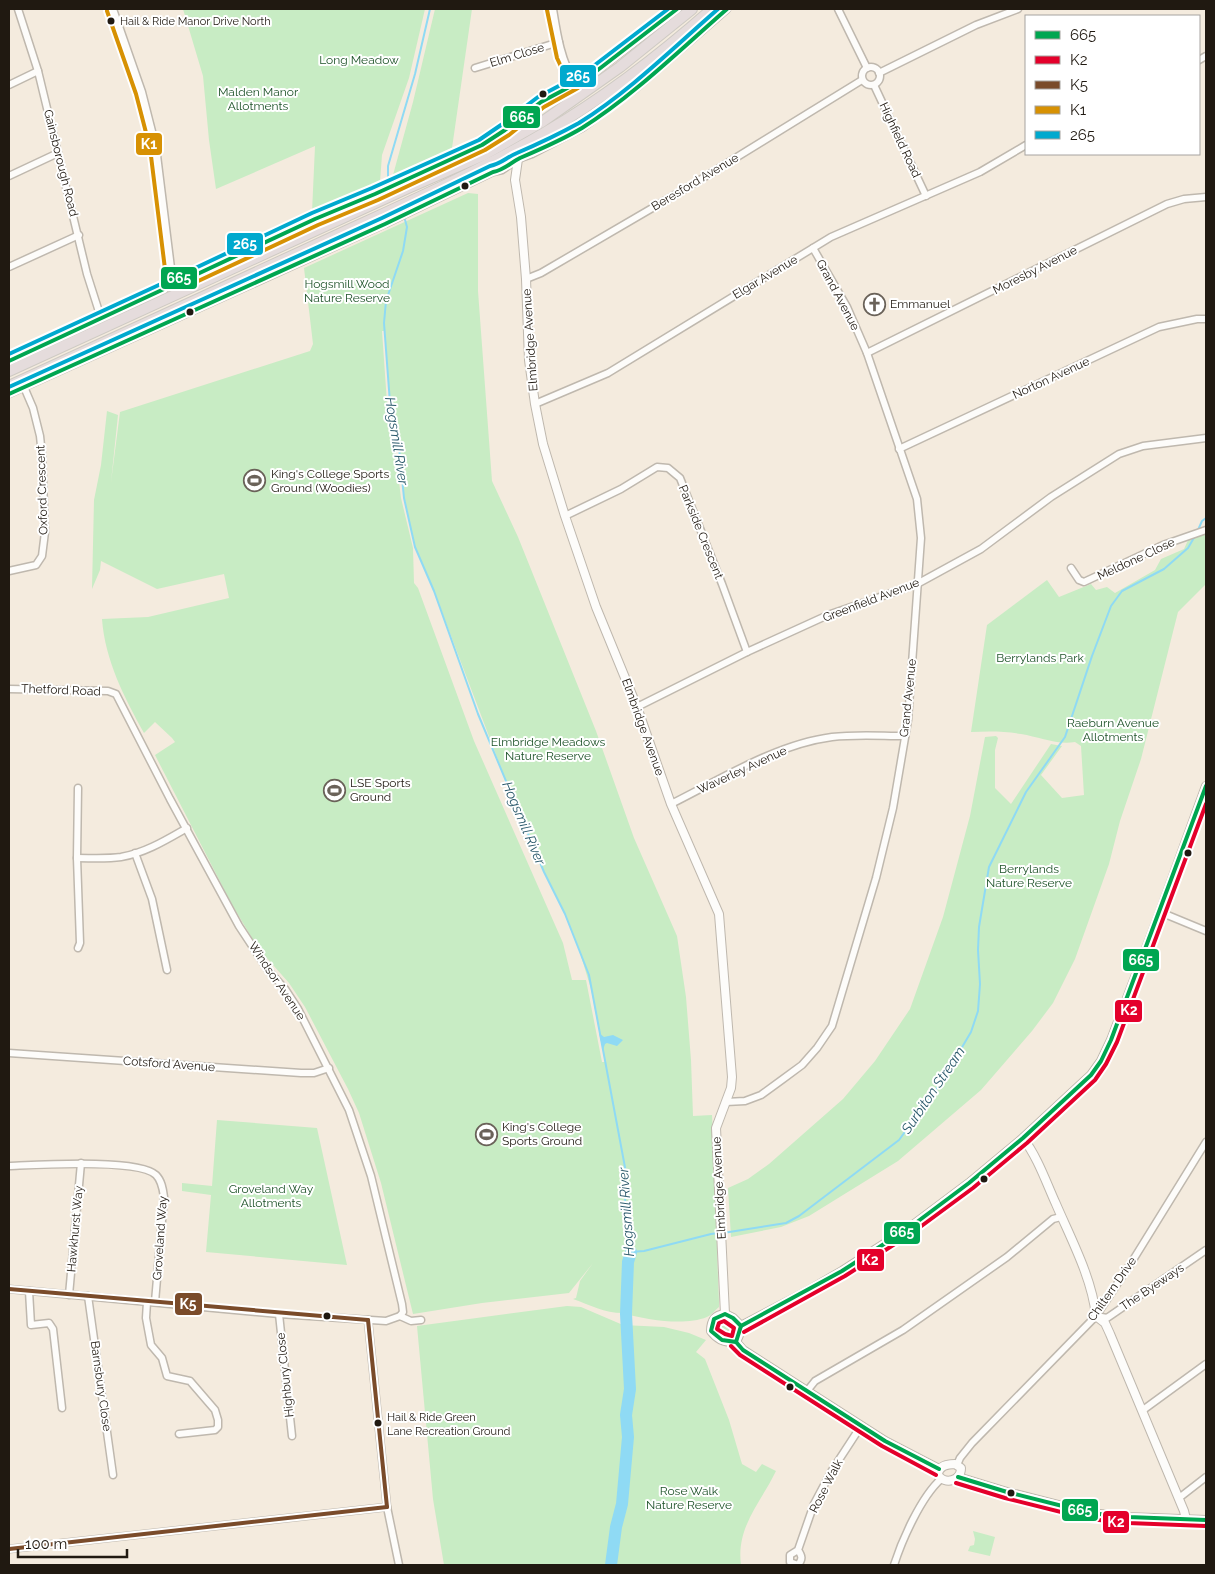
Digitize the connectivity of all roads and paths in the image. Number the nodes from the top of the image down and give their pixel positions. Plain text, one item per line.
1 (18, 9) edge
2 (113, 9) edge
3 (553, 9) edge
4 (676, 9) edge
5 (692, 9) edge
6 (712, 9) edge
7 (727, 9) edge
8 (838, 9) edge
9 (1018, 9) edge
10 (559, 42) junction
11 (475, 68) dead end
12 (866, 68) junction
13 (38, 71) junction
14 (879, 73) junction
15 (862, 80) junction
16 (575, 83) junction
17 (9, 85) edge
18 (874, 85) junction
19 (527, 143) junction
20 (1025, 146) edge
21 (58, 153) junction
22 (518, 159) junction
23 (502, 170) junction
24 (9, 176) edge
25 (516, 180) junction
26 (406, 184) junction
27 (926, 196) junction
28 (1206, 197) edge
29 (374, 199) junction
30 (414, 204) junction
31 (382, 220) junction
32 (78, 235) junction
33 (813, 248) junction
34 (9, 267) edge
35 (177, 278) junction
36 (526, 279) junction
37 (100, 318) junction
38 (1206, 319) edge
39 (867, 354) junction
40 (9, 361) edge
41 (9, 371) edge
42 (9, 386) edge
43 (24, 387) junction
44 (9, 394) edge
45 (535, 404) junction
46 (1206, 438) edge
47 (899, 449) junction
48 (565, 516) junction
49 (1204, 530) edge
50 (1071, 568) dead end
51 (9, 571) edge
52 (917, 584) junction
53 (746, 652) junction
54 (9, 688) edge
55 (113, 692) joint
56 (637, 707) junction
57 (905, 736) junction
58 (1206, 786) edge
59 (78, 788) dead end
60 (671, 804) junction
61 (187, 828) junction
62 (135, 853) junction
63 (77, 858) junction
64 (1160, 912) junction
65 (1206, 931) edge
66 (78, 948) dead end
67 (167, 970) dead end
68 (9, 1053) edge
69 (329, 1068) junction
70 (726, 1102) junction
71 (1023, 1138) junction
72 (1206, 1142) edge
73 (81, 1163) junction
74 (9, 1166) edge
75 (1061, 1217) junction
76 (1206, 1250) edge
77 (9, 1289) edge
78 (29, 1291) junction
79 (69, 1295) junction
80 (88, 1296) junction
81 (147, 1302) junction
82 (155, 1302) junction
83 (279, 1314) junction
84 (725, 1314) junction
85 (400, 1316) junction
86 (1096, 1316) junction
87 (368, 1320) junction
88 (421, 1320) dead end
89 (741, 1326) junction
90 (736, 1342) junction
91 (1206, 1364) edge
92 (807, 1391) junction
93 (62, 1408) dead end
94 (1143, 1410) junction
95 (861, 1426) junction
96 (179, 1434) dead end
97 (292, 1436) dead end
98 (957, 1465) junction
99 (939, 1470) junction
100 (114, 1475) dead end
101 (958, 1477) junction
102 (1206, 1477) edge
103 (941, 1479) junction
104 (1179, 1498) junction
105 (387, 1507) junction
106 (1186, 1519) junction
107 (1206, 1520) edge
108 (9, 1549) edge
109 (798, 1550) dead end
110 (399, 1565) edge
111 (894, 1565) edge

1 - 13 street, Gainsborough Road
2 - 35 street
3 - 10 street
4 - 16 street
5 - 26 highway
6 - 19 highway
7 - 22 street
8 - 12 street
9 - 14 street
10 - 11 street, Elm Close
10 - 16 street
12 - 14 street
12 - 15 street
13 - 17 street
13 - 21 street, Gainsborough Road
14 - 18 street
15 - 18 street
15 - 36 street, Beresford Avenue
16 - 26 street
18 - 27 street, Highfield Road
19 - 22 street, Elmbridge Avenue
19 - 30 highway
20 - 27 street, Elgar Avenue
21 - 24 street
21 - 32 street, Gainsborough Road
22 - 23 street
22 - 25 street, Elmbridge Avenue
23 - 25 street
23 - 30 street
25 - 36 street, Elmbridge Avenue
26 - 29 highway
27 - 33 street, Elgar Avenue
28 - 39 street, Moresby Avenue
29 - 35 street
29 - 41 highway
30 - 31 highway
31 - 42 highway
31 - 43 street
32 - 34 street
32 - 37 street, Gainsborough Road
33 - 39 street, Grand Avenue
33 - 45 street, Elgar Avenue
35 - 37 street
36 - 45 street, Elmbridge Avenue
37 - 40 street
38 - 47 street, Norton Avenue
39 - 47 street, Grand Avenue
43 - 44 street
43 - 51 street, Oxford Crescent
45 - 48 street, Elmbridge Avenue
46 - 52 street, Greenfield Avenue
47 - 52 street, Grand Avenue
48 - 53 street, Parkside Crescent
48 - 56 street, Elmbridge Avenue
49 - 50 street, Meldone Close
52 - 53 street, Greenfield Avenue
52 - 57 street, Grand Avenue
53 - 56 street, Greenfield Avenue
54 - 55 street, Thetford Road
55 - 61 street, Windsor Avenue
56 - 60 street, Elmbridge Avenue
57 - 60 street, Waverley Avenue
57 - 70 street, Grand Avenue
58 - 64 street
59 - 63 street
60 - 70 street, Elmbridge Avenue
61 - 62 street
61 - 69 street, Windsor Avenue
62 - 63 street
62 - 67 street
63 - 66 street
64 - 65 street
64 - 71 street
68 - 69 street, Cotsford Avenue
69 - 85 street, Windsor Avenue
70 - 84 street, Elmbridge Avenue
71 - 75 street
71 - 89 street
72 - 86 street, Chiltern Drive
73 - 74 street, Groveland Way
73 - 79 street, Hawkhurst Way
73 - 82 street, Groveland Way
75 - 86 street
75 - 92 street
76 - 86 street, The Byeways
77 - 78 street
78 - 79 street
78 - 93 street
79 - 80 street
80 - 81 street
80 - 100 street, Barnsbury Close
81 - 82 street
81 - 96 street
82 - 83 street
83 - 87 street
83 - 97 street, Highbury Close
84 - 89 street
84 - 90 street
85 - 87 street
85 - 88 street
86 - 94 street
86 - 98 street, Chiltern Drive
87 - 105 street
89 - 90 street
90 - 92 street
91 - 94 street
92 - 95 street
94 - 104 street
95 - 99 street
95 - 109 street, Rose Walk
98 - 99 street
98 - 101 street
99 - 103 street
101 - 103 street
101 - 106 street
102 - 104 street
103 - 111 street
104 - 106 street
105 - 108 street
105 - 110 street
106 - 107 street

